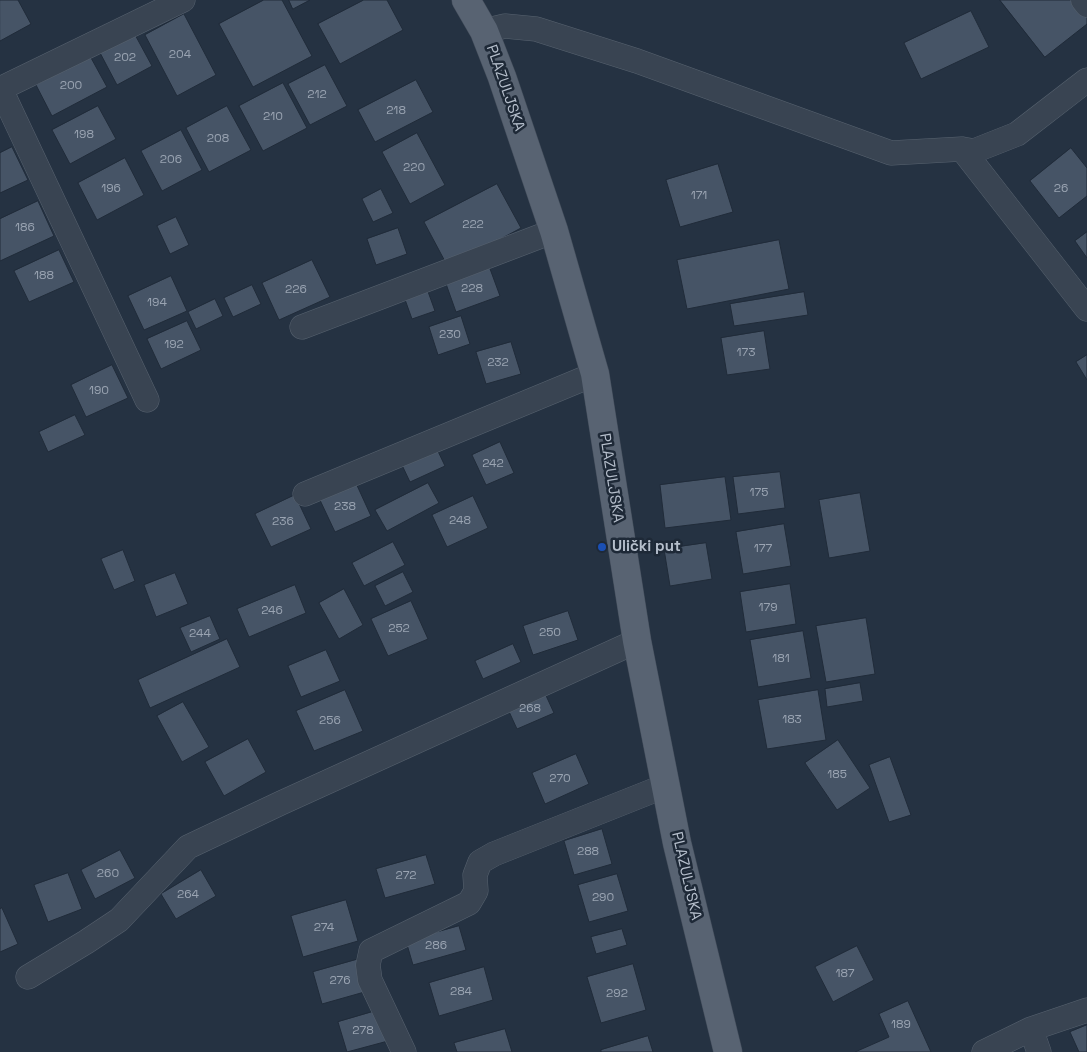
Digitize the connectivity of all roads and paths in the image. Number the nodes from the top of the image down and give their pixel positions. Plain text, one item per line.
1 (183, 0) edge
2 (466, 0) edge
3 (1084, 0) edge
4 (1087, 4) edge
5 (484, 31) junction
6 (1087, 80) edge
7 (962, 149) junction
8 (554, 231) junction
9 (1087, 309) edge
10 (302, 327) dead end
11 (595, 374) junction
12 (147, 400) dead end
13 (305, 494) dead end
14 (637, 641) junction
15 (665, 786) junction
16 (28, 976) dead end
17 (1087, 1010) edge
18 (1030, 1029) junction
19 (404, 1052) edge
20 (728, 1052) edge
21 (984, 1052) edge
22 (1039, 1052) edge

1 - 12 street
2 - 5 main road, PLAZULJSKA
3 - 4 street
5 - 7 street
5 - 8 main road, PLAZULJSKA
6 - 7 street
7 - 9 street
8 - 10 street
8 - 11 main road, PLAZULJSKA
11 - 13 street
11 - 14 main road, PLAZULJSKA
14 - 15 main road, PLAZULJSKA
14 - 16 street
15 - 19 street
15 - 20 main road, PLAZULJSKA
17 - 18 street
18 - 21 street
18 - 22 street

